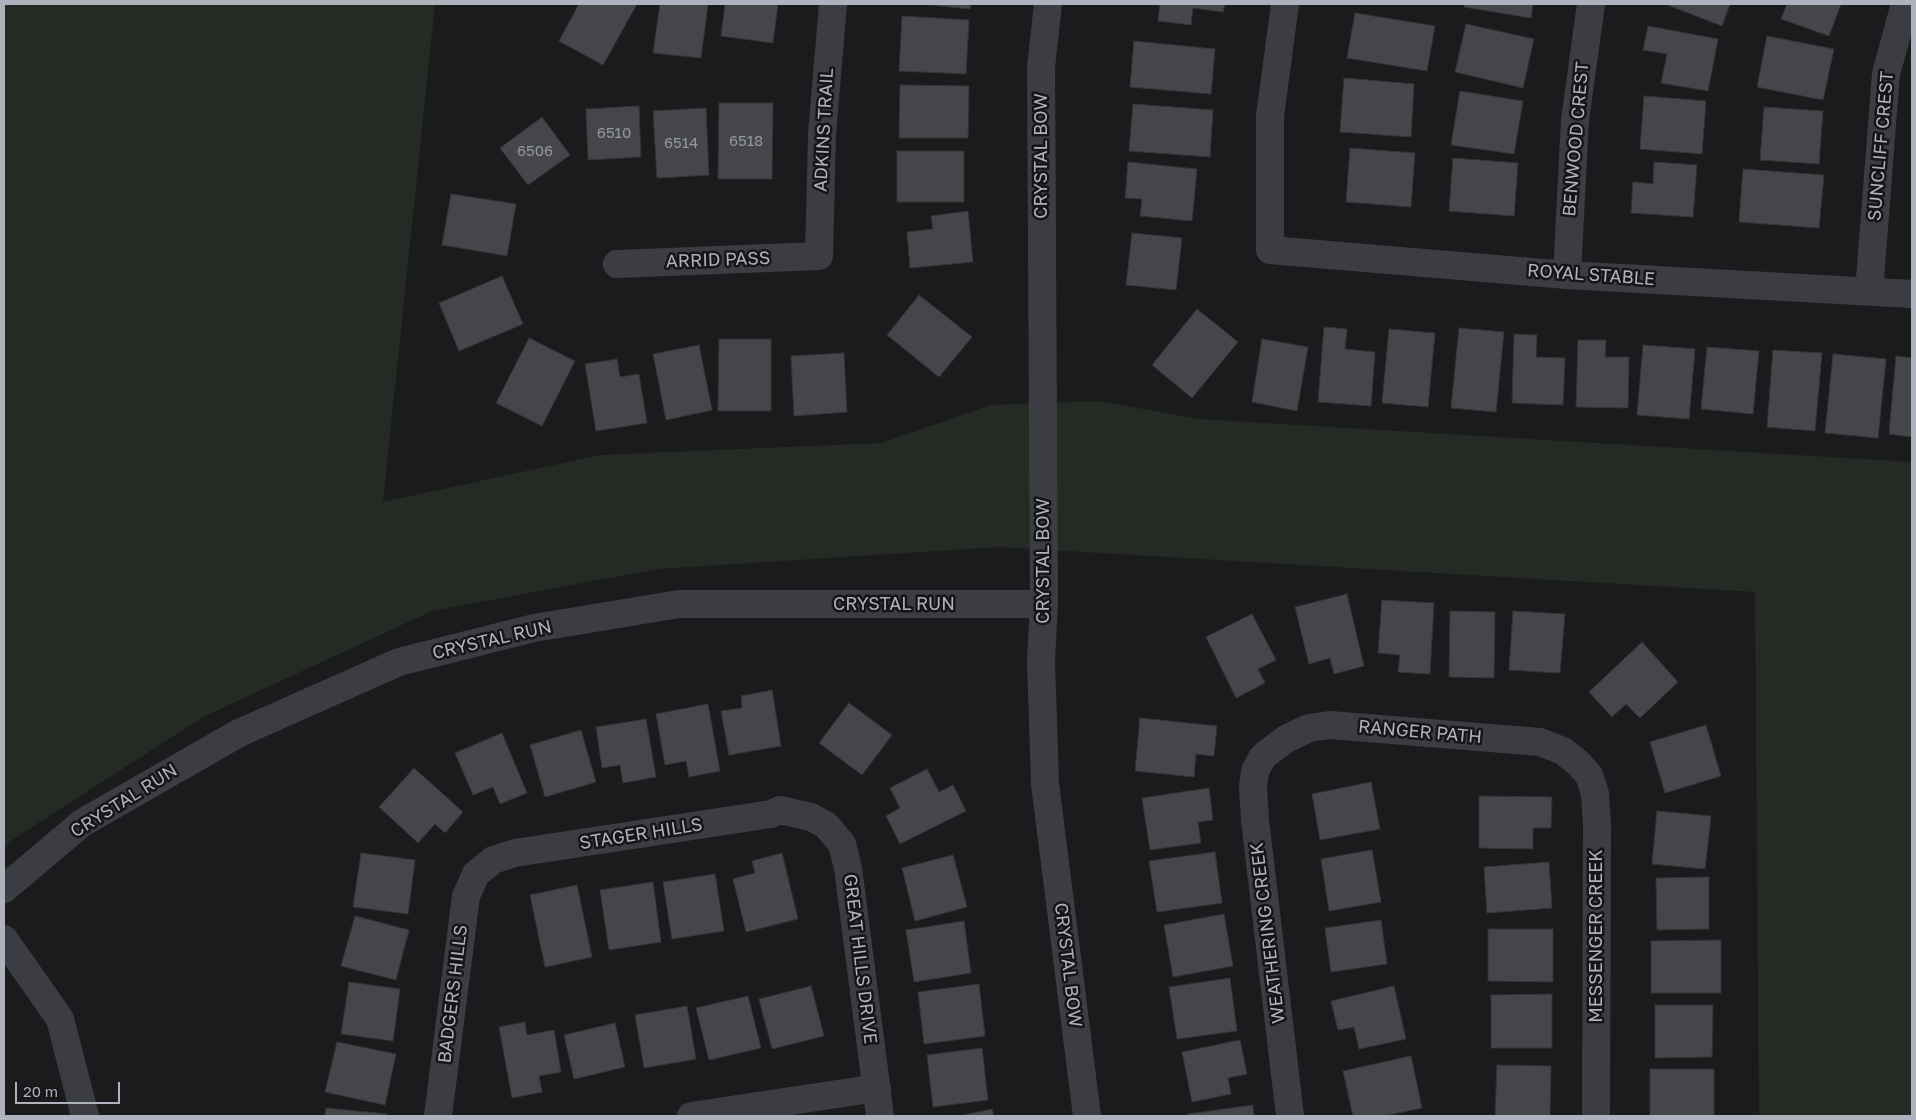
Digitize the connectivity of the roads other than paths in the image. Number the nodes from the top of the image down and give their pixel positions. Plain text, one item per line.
1 (833, 4) edge
2 (1048, 4) edge
3 (1285, 4) edge
4 (1590, 4) edge
5 (1905, 4) edge
6 (819, 256) joint
7 (617, 264) dead end
8 (1567, 275) junction
9 (1869, 291) junction
10 (1912, 294) edge
11 (1044, 604) junction
12 (1266, 754) joint
13 (1577, 762) joint
14 (811, 817) joint
15 (476, 874) joint
16 (4, 889) edge
17 (4, 939) edge
18 (877, 1088) junction
19 (84, 1116) edge
20 (438, 1116) edge
21 (691, 1116) edge
22 (880, 1116) edge
23 (1087, 1116) edge
24 (1290, 1116) edge
25 (1596, 1116) edge

1 - 6 street, ADKINS TRAIL
2 - 11 street, CRYSTAL BOW
3 - 8 street, ROYAL STABLE
4 - 8 street, BENWOOD CREST
5 - 9 street, SUNCLIFF CREST
6 - 7 street, ARRID PASS
8 - 9 street, ROYAL STABLE
9 - 10 street, ROYAL STABLE
11 - 16 street, CRYSTAL RUN
11 - 23 street, CRYSTAL BOW
12 - 13 street, RANGER PATH
12 - 24 street, WEATHERING CREEK
13 - 25 street, MESSENGER CREEK
14 - 15 street, STAGER HILLS
14 - 18 street, GREAT HILLS DRIVE
15 - 20 street, BADGERS HILLS
17 - 19 street
18 - 21 street
18 - 22 street, GREAT HILLS DRIVE

